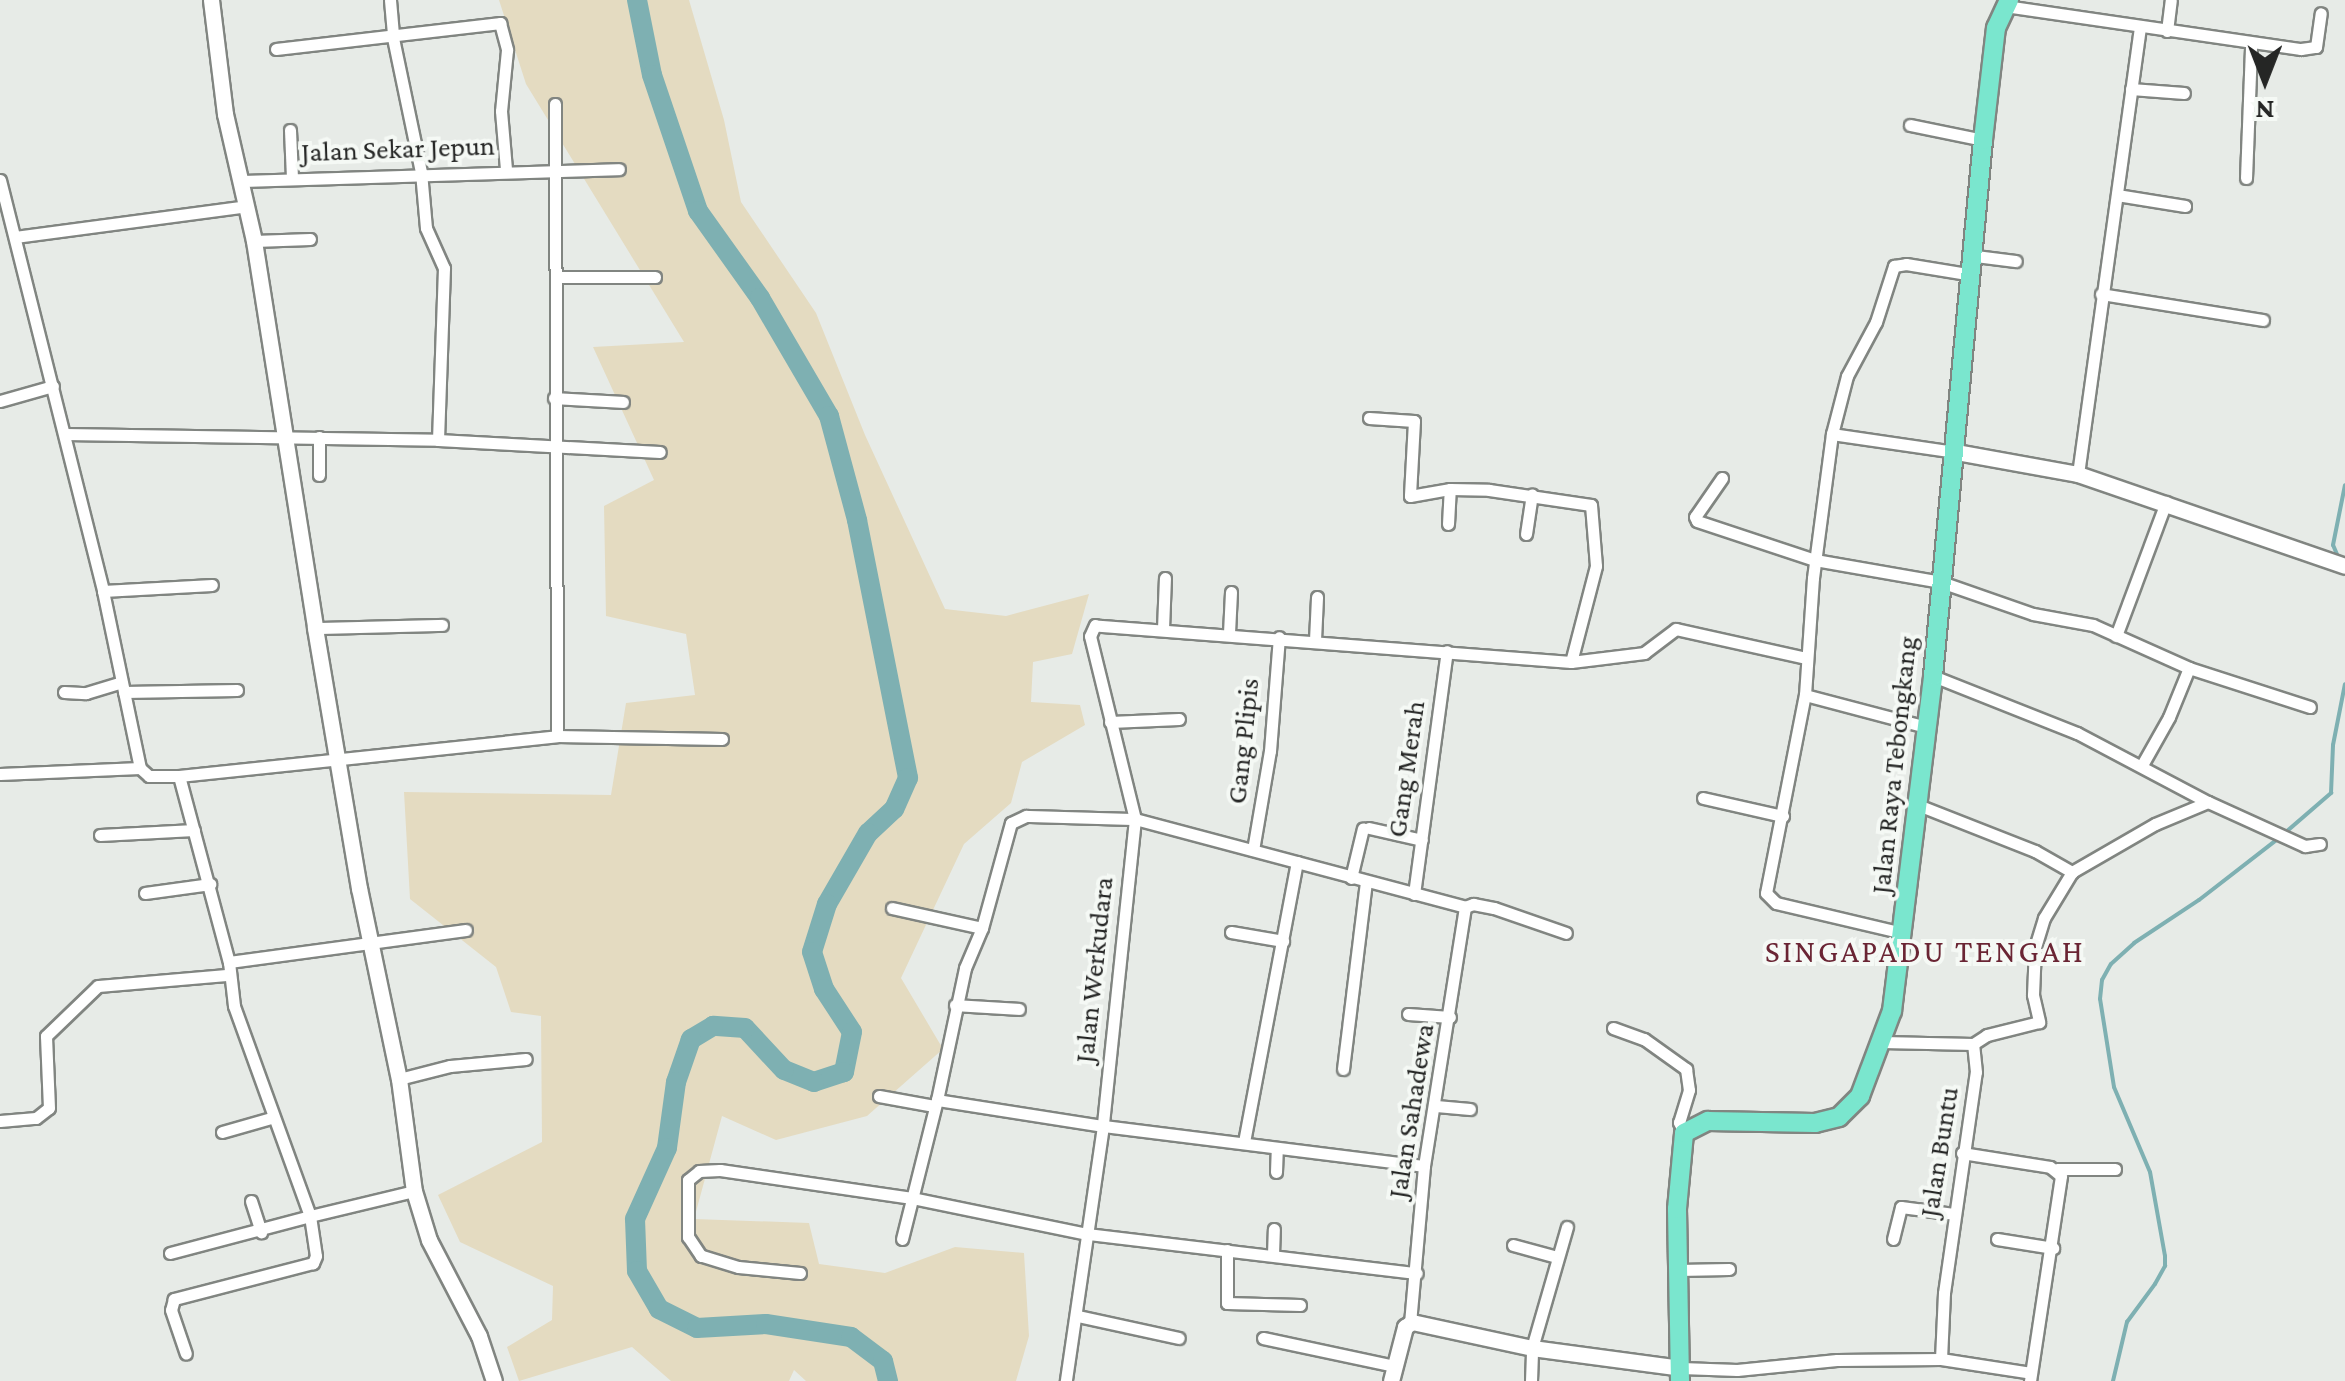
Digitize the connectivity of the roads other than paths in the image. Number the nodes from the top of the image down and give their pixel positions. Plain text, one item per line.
1 (211, 0) edge
2 (390, 0) edge
3 (2171, 0) edge
4 (2007, 3) edge
5 (2320, 14) dead end
6 (2140, 26) junction
7 (2167, 30) junction
8 (393, 38) junction
9 (2252, 45) junction
10 (276, 48) dead end
11 (2132, 89) junction
12 (2184, 92) dead end
13 (555, 104) dead end
14 (1910, 125) dead end
15 (290, 130) dead end
16 (1983, 140) junction
17 (619, 168) dead end
18 (506, 169) junction
19 (557, 171) junction
20 (421, 172) junction
21 (292, 178) junction
22 (2246, 178) dead end
23 (0, 180) edge
24 (240, 181) junction
25 (2117, 194) junction
26 (246, 206) junction
27 (2185, 206) dead end
28 (3, 208) edge
29 (15, 238) junction
30 (310, 238) dead end
31 (254, 241) junction
32 (2016, 261) dead end
33 (1974, 265) junction
34 (558, 277) junction
35 (655, 277) dead end
36 (2101, 294) junction
37 (2263, 320) dead end
38 (53, 386) junction
39 (554, 398) junction
40 (0, 401) edge
41 (623, 402) dead end
42 (1369, 418) dead end
43 (65, 434) junction
44 (1832, 434) junction
45 (283, 436) junction
46 (319, 436) junction
47 (438, 440) junction
48 (554, 445) junction
49 (660, 452) dead end
50 (1956, 452) junction
51 (2078, 474) junction
52 (320, 475) dead end
53 (1722, 478) dead end
54 (1450, 489) junction
55 (1532, 494) junction
56 (2166, 502) junction
57 (1448, 524) dead end
58 (1526, 534) dead end
59 (1815, 560) junction
60 (2340, 565) edge
61 (1164, 578) dead end
62 (1941, 582) junction
63 (212, 586) dead end
64 (103, 591) junction
65 (1231, 592) dead end
66 (1317, 596) dead end
67 (442, 625) dead end
68 (314, 628) junction
69 (1163, 629) junction
70 (1229, 633) junction
71 (2116, 636) junction
72 (1279, 637) junction
73 (1316, 640) junction
74 (1447, 652) junction
75 (1806, 658) junction
76 (1570, 662) junction
77 (2189, 668) junction
78 (1932, 676) junction
79 (122, 687) junction
80 (237, 690) dead end
81 (64, 692) dead end
82 (1805, 696) junction
83 (2310, 707) dead end
84 (1180, 719) dead end
85 (1110, 722) junction
86 (1926, 727) junction
87 (557, 736) junction
88 (722, 739) dead end
89 (336, 758) junction
90 (2142, 765) junction
91 (140, 768) junction
92 (0, 774) edge
93 (179, 776) junction
94 (1703, 798) dead end
95 (2208, 802) junction
96 (1918, 804) junction
97 (1784, 816) junction
98 (1135, 819) junction
99 (194, 830) junction
100 (100, 835) dead end
101 (1422, 840) junction
102 (2320, 844) dead end
103 (1253, 850) junction
104 (1297, 862) junction
105 (2072, 872) junction
106 (1351, 878) junction
107 (1366, 882) junction
108 (210, 884) junction
109 (145, 892) dead end
110 (1414, 894) junction
111 (892, 908) dead end
112 (1465, 908) junction
113 (982, 928) junction
114 (466, 930) dead end
115 (1231, 932) dead end
116 (1566, 932) dead end
117 (1903, 933) junction
118 (1283, 941) junction
119 (370, 946) junction
120 (228, 968) junction
121 (956, 1005) junction
122 (1019, 1009) dead end
123 (1408, 1014) dead end
124 (1450, 1017) junction
125 (1613, 1028) dead end
126 (1882, 1042) junction
127 (1974, 1044) junction
128 (526, 1059) dead end
129 (1343, 1069) dead end
130 (399, 1079) junction
131 (879, 1096) dead end
132 (935, 1103) junction
133 (1436, 1106) junction
134 (1470, 1109) dead end
135 (271, 1118) junction
136 (0, 1122) edge
137 (1103, 1126) junction
138 (222, 1132) dead end
139 (1684, 1134) junction
140 (1244, 1142) junction
141 (1277, 1148) junction
142 (1962, 1153) junction
143 (1424, 1166) junction
144 (2116, 1168) dead end
145 (2058, 1169) junction
146 (1276, 1172) dead end
147 (414, 1191) junction
148 (912, 1198) junction
149 (252, 1201) dead end
150 (1954, 1214) junction
151 (310, 1216) junction
152 (1567, 1227) dead end
153 (1274, 1229) dead end
154 (261, 1232) junction
155 (1088, 1234) junction
156 (902, 1239) dead end
157 (1893, 1239) dead end
158 (1997, 1240) dead end
159 (1513, 1245) dead end
160 (2053, 1248) junction
161 (1227, 1250) junction
162 (170, 1253) dead end
163 (1274, 1254) junction
164 (1557, 1257) junction
165 (1730, 1269) dead end
166 (1678, 1270) junction
167 (800, 1273) dead end
168 (1417, 1273) junction
169 (1300, 1305) dead end
170 (1078, 1316) junction
171 (1410, 1323) junction
172 (1179, 1338) dead end
173 (1263, 1338) dead end
174 (1532, 1348) junction
175 (186, 1354) dead end
176 (1941, 1359) junction
177 (1393, 1373) edge
178 (1680, 1374) edge
179 (1736, 1376) edge
180 (2031, 1377) edge
181 (494, 1381) edge
182 (1066, 1381) edge
183 (1531, 1381) edge

1 - 24 main road
2 - 8 street
3 - 7 street
4 - 6 street
4 - 16 main road, Jalan Raya Tebongkang
5 - 9 street
6 - 7 street
6 - 11 street
7 - 9 street
8 - 10 street
8 - 18 street
8 - 20 street
9 - 22 street
11 - 12 street
11 - 25 street
13 - 19 street
14 - 16 street
15 - 21 street
16 - 33 main road, Jalan Raya Tebongkang
17 - 19 street, Jalan Sekar Jepun
18 - 19 street, Jalan Sekar Jepun
18 - 20 street, Jalan Sekar Jepun
19 - 34 street
20 - 21 street, Jalan Sekar Jepun
20 - 47 street
21 - 24 street, Jalan Sekar Jepun
23 - 28 street
24 - 26 main road
25 - 27 street
25 - 36 street
26 - 29 street
26 - 31 main road
28 - 29 street
29 - 38 street
30 - 31 street
31 - 45 main road
32 - 33 street
33 - 44 street
33 - 50 main road, Jalan Raya Tebongkang
34 - 35 street
34 - 39 street
36 - 37 street
36 - 51 street
38 - 40 street
38 - 43 street
39 - 41 street
39 - 48 street
42 - 54 street
43 - 45 street
43 - 64 street
44 - 50 street
44 - 59 street
45 - 46 street
45 - 68 main road
46 - 47 street
46 - 52 street
47 - 48 street
48 - 49 street
48 - 87 street
50 - 51 main road
50 - 62 main road, Jalan Raya Tebongkang
51 - 56 main road
53 - 59 street
54 - 55 street
54 - 57 street
55 - 58 street
55 - 76 street
56 - 60 main road
56 - 71 street
59 - 62 street
59 - 75 street
61 - 69 street
62 - 71 street
62 - 78 main road, Jalan Raya Tebongkang
63 - 64 street
64 - 79 street
65 - 70 street
66 - 73 street
67 - 68 street
68 - 89 main road
69 - 70 street
69 - 85 street
70 - 72 street
71 - 77 street
72 - 73 street
72 - 103 street, Gang Plipis
73 - 74 street
74 - 76 street
74 - 101 street, Gang Merah
75 - 76 street
75 - 82 street
77 - 83 street
77 - 90 street
78 - 86 main road, Jalan Raya Tebongkang
78 - 90 street
79 - 80 street
79 - 81 street
79 - 91 street
82 - 86 street
82 - 97 street
84 - 85 street
85 - 98 street
86 - 96 main road, Jalan Raya Tebongkang
87 - 88 street
87 - 89 street
89 - 93 street
89 - 119 main road
90 - 95 street
91 - 92 street
91 - 93 street
93 - 99 street
94 - 97 street
95 - 102 street
95 - 105 street
96 - 105 street
96 - 117 main road, Jalan Raya Tebongkang
97 - 117 street
98 - 103 street
98 - 113 street
98 - 137 street, Jalan Werkudara
99 - 100 street
99 - 108 street
101 - 106 street
101 - 110 street, Gang Merah
103 - 104 street
104 - 106 street
104 - 118 street
105 - 127 street
106 - 107 street
107 - 110 street
107 - 129 street
108 - 109 street
108 - 120 street
110 - 112 street
111 - 113 street
112 - 116 street
112 - 124 street, Jalan Sahadewa
113 - 121 street
114 - 119 street
115 - 118 street
117 - 126 main road, Jalan Raya Tebongkang
118 - 140 street
119 - 120 street
119 - 130 main road
120 - 135 street
120 - 136 street
121 - 122 street
121 - 132 street
123 - 124 street
124 - 133 street, Jalan Sahadewa
125 - 139 street
126 - 127 street
126 - 139 main road, Jalan Raya Tebongkang
127 - 142 street, Jalan Buntu
128 - 130 street
130 - 147 main road
131 - 132 street
132 - 137 street
132 - 148 street
133 - 134 street
133 - 143 street, Jalan Sahadewa
135 - 138 street
135 - 151 street
137 - 140 street
137 - 155 street, Jalan Werkudara
139 - 166 main road
140 - 141 street
141 - 143 street
141 - 146 street
142 - 145 street
142 - 150 street, Jalan Buntu
143 - 168 street, Jalan Sahadewa
144 - 145 street
145 - 160 street
147 - 151 street
147 - 181 main road
148 - 155 street
148 - 156 street
148 - 167 street
149 - 154 street
150 - 157 street
150 - 176 street, Jalan Buntu
151 - 154 street
151 - 175 street
152 - 164 street
153 - 163 street
154 - 162 street
155 - 161 street
155 - 170 street, Jalan Werkudara
158 - 160 street
159 - 164 street
160 - 180 street
161 - 163 street
161 - 169 street
163 - 168 street
164 - 174 street
165 - 166 street
166 - 178 main road
168 - 171 street, Jalan Sahadewa
170 - 172 street
170 - 182 street, Jalan Werkudara
171 - 174 main road
171 - 177 main road
173 - 177 street
174 - 178 main road
174 - 183 street
176 - 179 street
176 - 180 street
178 - 179 street

